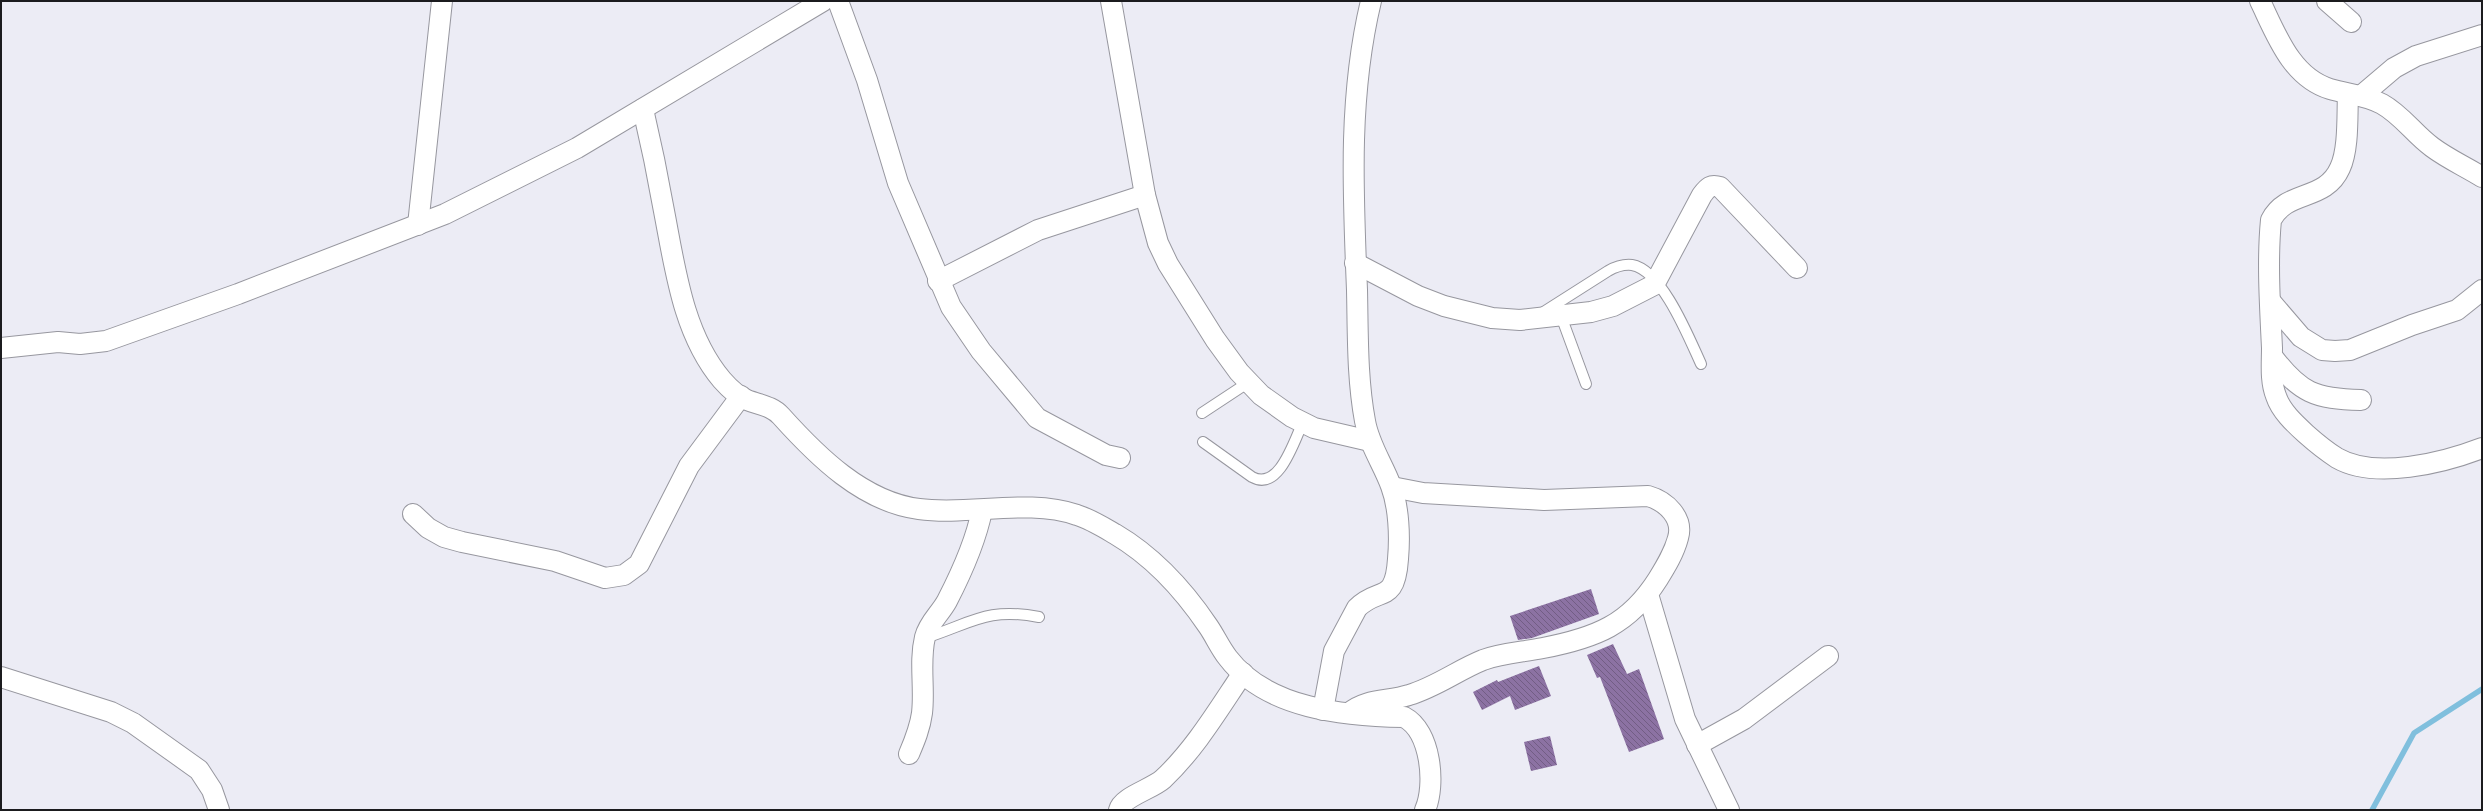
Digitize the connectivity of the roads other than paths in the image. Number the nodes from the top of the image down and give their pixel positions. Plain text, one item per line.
1 (442, 1) edge
2 (823, 1) edge
3 (838, 1) edge
4 (1111, 1) edge
5 (1371, 1) edge
6 (2260, 1) edge
7 (2327, 1) edge
8 (2351, 22) dead end
9 (2482, 35) edge
10 (2354, 95) junction
11 (643, 109) junction
12 (2482, 177) edge
13 (1145, 195) junction
14 (418, 225) junction
15 (1355, 263) junction
16 (1797, 268) dead end
17 (938, 281) junction
18 (1656, 282) junction
19 (2482, 290) edge
20 (2271, 302) junction
21 (1561, 316) junction
22 (1534, 319) junction
23 (1, 348) edge
24 (2272, 356) junction
25 (1702, 364) dead end
26 (1248, 382) junction
27 (1586, 384) dead end
28 (741, 396) junction
29 (2360, 400) dead end
30 (1202, 413) dead end
31 (1303, 422) junction
32 (1370, 441) junction
33 (1203, 442) dead end
34 (2482, 448) edge
35 (1120, 458) dead end
36 (1392, 487) junction
37 (982, 510) junction
38 (413, 514) dead end
39 (1648, 594) junction
40 (1039, 617) dead end
41 (925, 638) junction
42 (1828, 656) dead end
43 (1242, 673) junction
44 (1, 677) edge
45 (1322, 710) junction
46 (1349, 713) junction
47 (1697, 745) junction
48 (909, 754) dead end
49 (219, 810) edge
50 (1119, 810) edge
51 (1425, 810) edge
52 (1730, 810) edge

1 - 14 street
2 - 11 street
3 - 17 street
4 - 13 street
5 - 15 street
6 - 10 street
7 - 8 street
9 - 10 street
10 - 12 street
10 - 20 street
11 - 14 street
11 - 28 street
13 - 17 street
13 - 26 street
14 - 23 street
15 - 22 street
15 - 32 street
16 - 18 street
17 - 35 street
18 - 21 street
18 - 22 lane
18 - 25 lane
19 - 20 street
20 - 24 street
21 - 22 street
21 - 27 lane
24 - 29 street
24 - 34 street
26 - 30 lane
26 - 31 street
28 - 37 street
28 - 38 street
31 - 32 street
31 - 33 lane
32 - 36 street
36 - 39 street
36 - 45 street
37 - 41 street
37 - 43 street
39 - 46 street
39 - 47 street
40 - 41 lane
41 - 48 street
42 - 47 street
43 - 45 street
43 - 50 street
44 - 49 street
45 - 46 street
46 - 51 street
47 - 52 street

